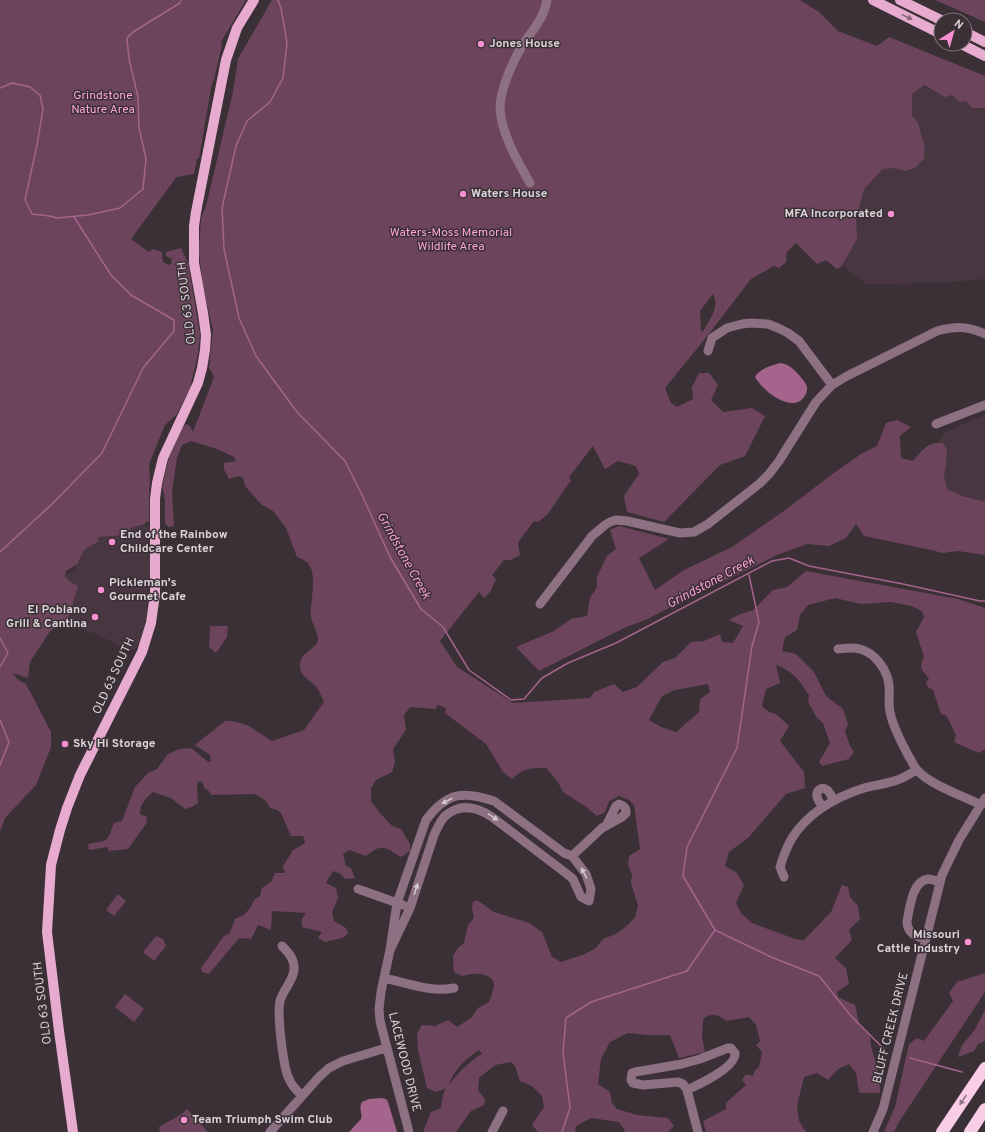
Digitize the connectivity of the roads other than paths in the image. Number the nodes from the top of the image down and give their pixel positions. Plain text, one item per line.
1 (254, 0) edge
2 (547, 0) edge
3 (873, 0) edge
4 (900, 0) edge
5 (933, 16) edge
6 (933, 30) edge
7 (973, 36) edge
8 (985, 42) edge
9 (973, 50) edge
10 (985, 56) edge
11 (530, 184) dead end
12 (985, 334) edge
13 (708, 351) dead end
14 (832, 385) junction
15 (985, 405) edge
16 (936, 424) dead end
17 (540, 604) dead end
18 (838, 649) dead end
19 (916, 770) junction
20 (834, 801) junction
21 (983, 801) edge
22 (824, 807) junction
23 (606, 826) dead end
24 (568, 854) junction
25 (556, 865) junction
26 (784, 877) dead end
27 (940, 882) junction
28 (358, 889) dead end
29 (398, 903) junction
30 (410, 908) junction
31 (925, 939) junction
32 (282, 946) dead end
33 (390, 950) junction
34 (384, 978) junction
35 (454, 988) dead end
36 (386, 1048) junction
37 (985, 1068) edge
38 (687, 1090) junction
39 (302, 1096) junction
40 (985, 1109) edge
41 (502, 1112) dead end
42 (73, 1132) edge
43 (270, 1132) edge
44 (409, 1132) edge
45 (492, 1132) edge
46 (698, 1132) edge
47 (873, 1132) edge
48 (942, 1132) edge
49 (970, 1132) edge

1 - 42 main road, OLD 63 SOUTH
2 - 11 street
3 -> 6 main road
4 - 5 main road
7 - 8 main road
9 - 10 main road
12 - 14 street
13 - 14 street
14 - 17 street
15 - 16 street
18 - 19 street
19 - 20 street
19 - 21 street
20 - 22 street
20 - 22 street
21 - 27 street, BLUFF CREEK DRIVE
22 - 26 street
23 - 24 street
24 - 25 street
25 -> 24 street
24 -> 29 street
30 -> 25 street
27 - 31 street, BLUFF CREEK DRIVE
27 - 31 street
28 - 29 street
29 - 30 street
29 - 33 street
30 - 33 street
31 - 47 street, BLUFF CREEK DRIVE
32 - 39 street
33 - 34 street, LACEWOOD DRIVE
34 - 35 street
34 - 36 street, LACEWOOD DRIVE
36 - 39 street
36 - 44 street, LACEWOOD DRIVE
37 -> 48 highway
38 - 38 street
38 - 46 street
39 - 43 street
40 - 49 highway
41 - 45 street

